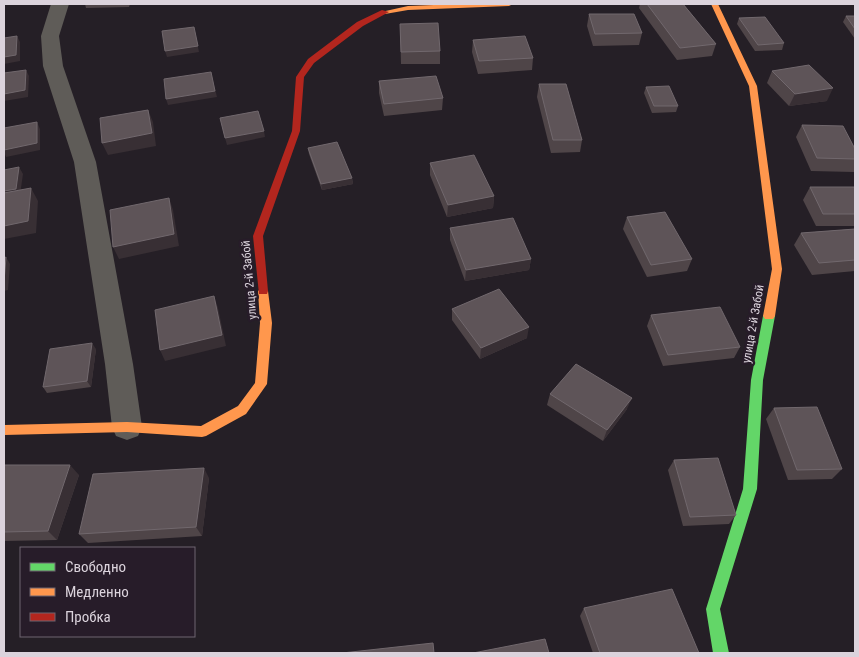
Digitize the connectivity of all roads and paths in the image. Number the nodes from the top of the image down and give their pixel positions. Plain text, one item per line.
1 (60, 4) edge
2 (509, 4) edge
3 (714, 4) edge
4 (127, 427) junction
5 (4, 430) edge
6 (721, 653) edge

1 - 4 street
2 - 4 street, улица 2-й Забой
3 - 6 street, улица 2-й Забой
4 - 5 street, улица 2-й Забой

